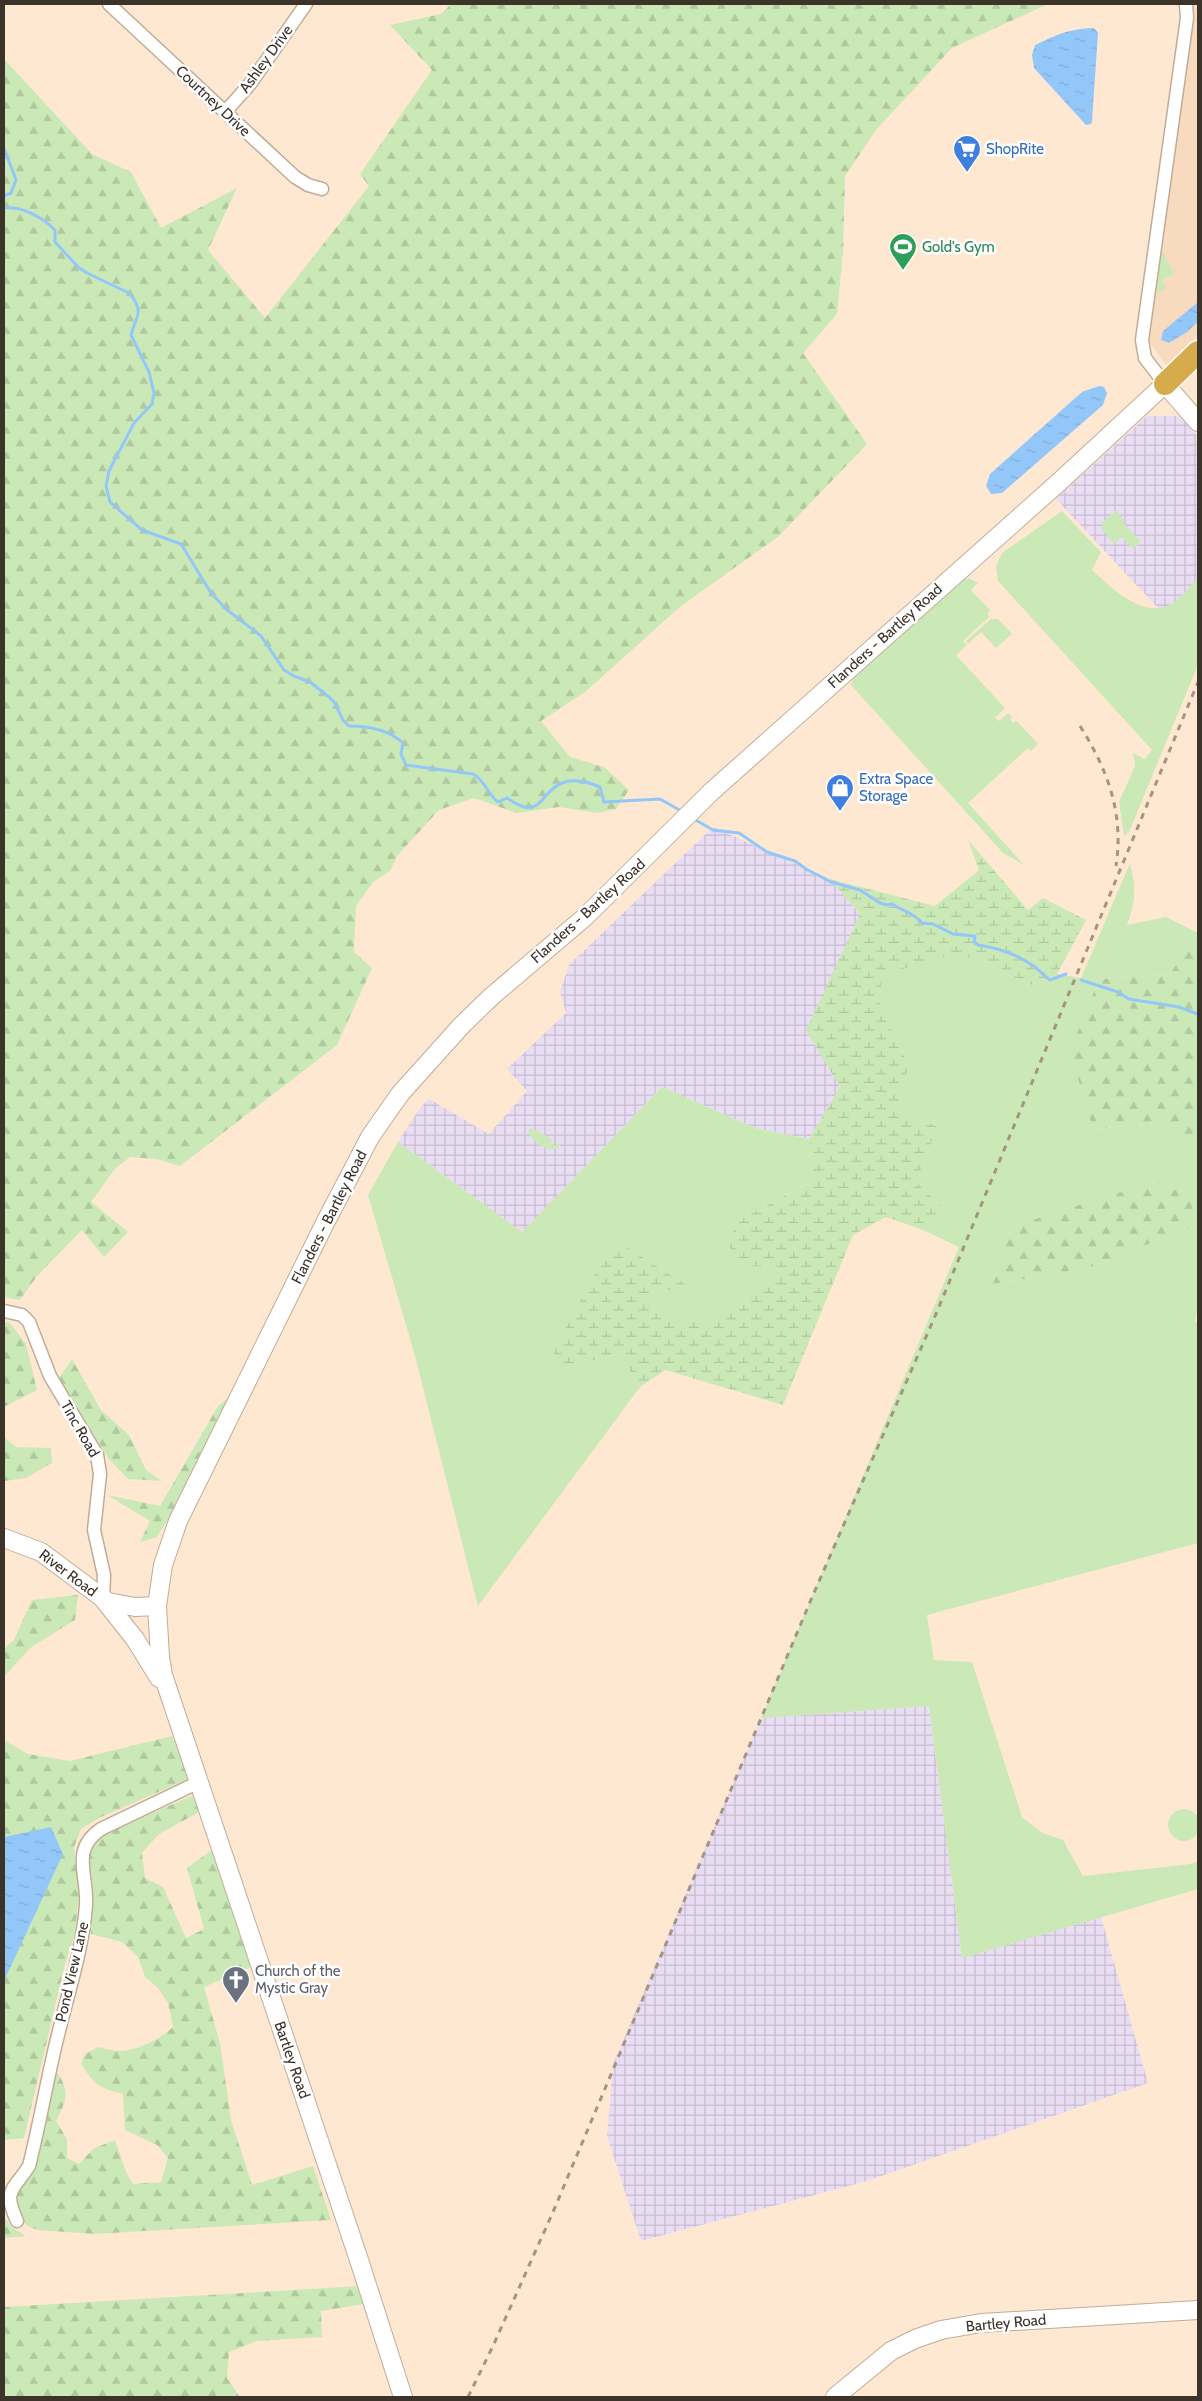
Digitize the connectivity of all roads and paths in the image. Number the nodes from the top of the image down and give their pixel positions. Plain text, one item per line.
1 (109, 4) edge
2 (306, 4) edge
3 (1186, 4) edge
4 (225, 112) junction
5 (322, 189) dead end
6 (1198, 352) edge
7 (1165, 384) junction
8 (1198, 422) edge
9 (4, 1311) edge
10 (4, 1538) edge
11 (103, 1599) junction
12 (157, 1606) junction
13 (168, 1692) junction
14 (199, 1782) junction
15 (17, 2221) dead end
16 (1198, 2310) edge
17 (403, 2396) edge
18 (834, 2397) edge

1 - 4 street, Courtney Drive
2 - 4 street, Ashley Drive
3 - 7 street
4 - 5 street, Courtney Drive
6 - 7 highway
7 - 8 main road
7 - 12 main road, Flanders - Bartley Road
9 - 11 street, Tinc Road
10 - 11 main road, River Road
11 - 12 main road, River Road
11 - 13 main road, River Road
12 - 13 main road, Bartley Road
13 - 14 main road, Bartley Road
14 - 15 street, Pond View Lane
14 - 17 main road, Bartley Road
16 - 18 main road, Bartley Road

